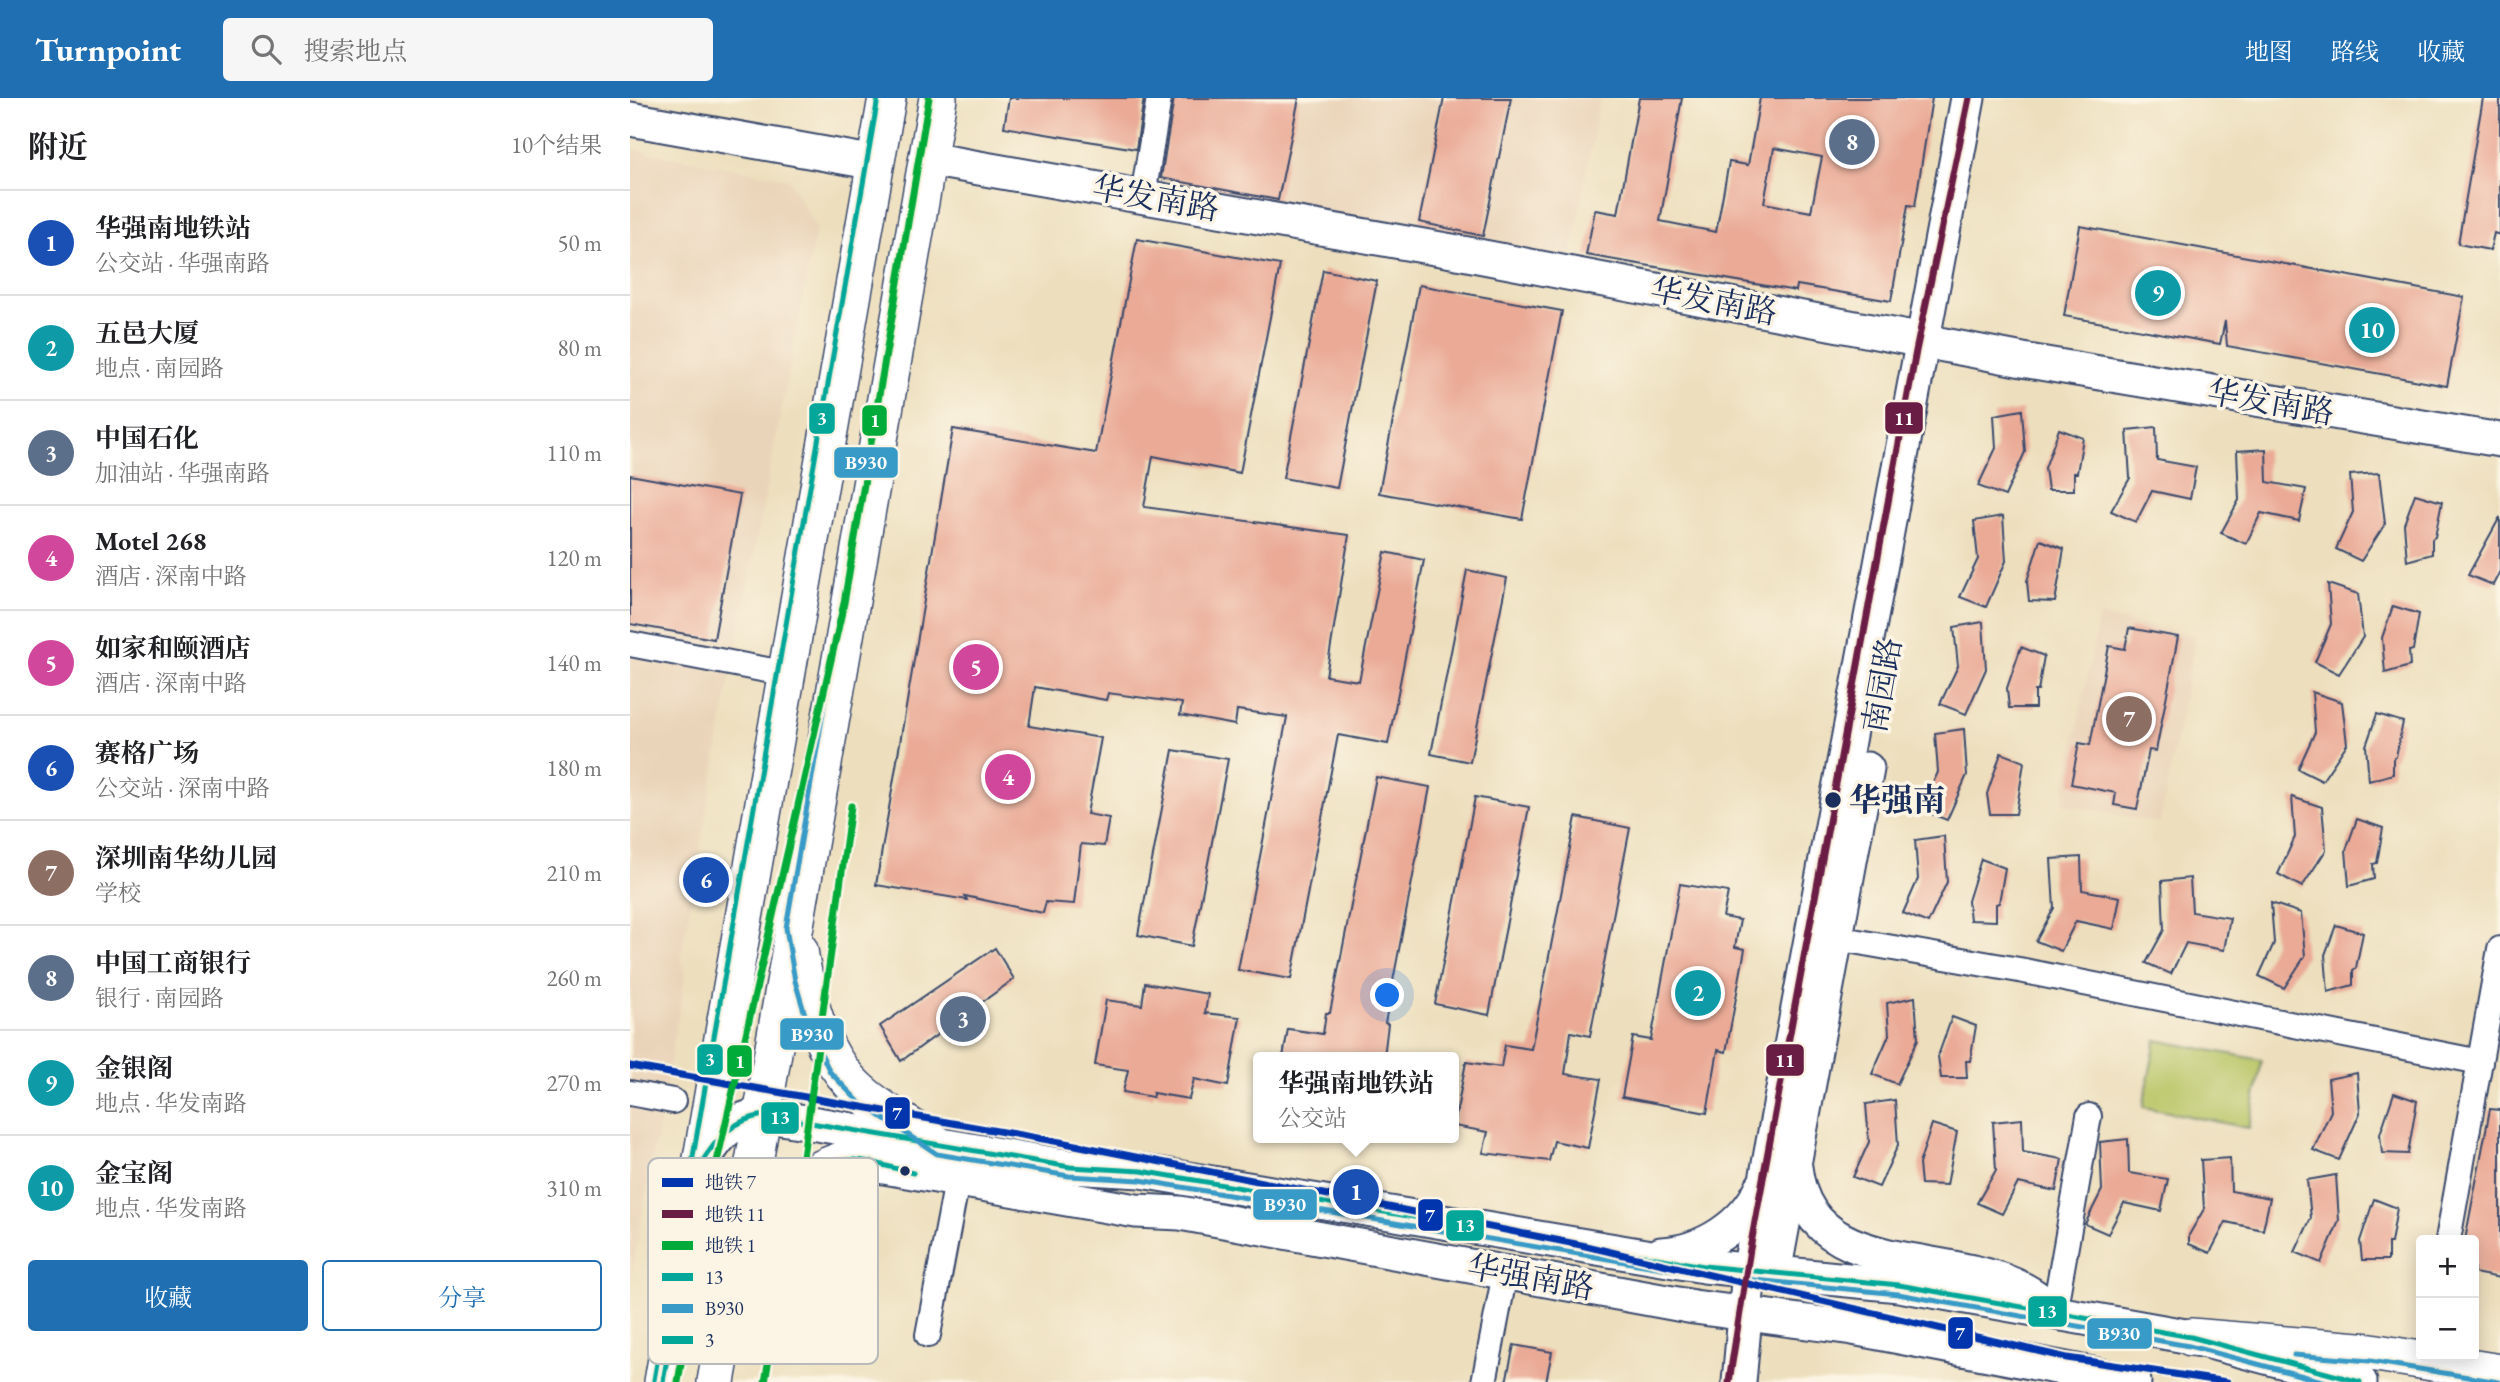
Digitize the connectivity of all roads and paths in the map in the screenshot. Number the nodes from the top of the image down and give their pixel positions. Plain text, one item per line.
1 (637, 98) edge
2 (887, 98) edge
3 (938, 98) edge
4 (1159, 98) edge
5 (1968, 98) edge
6 (1992, 98) edge
7 (630, 119) edge
8 (878, 153) junction
9 (928, 159) junction
10 (1143, 196) junction
11 (1934, 342) junction
12 (2500, 440) edge
13 (630, 644) edge
14 (788, 674) junction
15 (795, 928) junction
16 (1836, 938) junction
17 (2500, 951) edge
18 (2480, 1062) junction
19 (630, 1093) edge
20 (673, 1101) dead end
21 (764, 1115) junction
22 (2089, 1116) dead end
23 (939, 1146) junction
24 (701, 1158) edge
25 (704, 1158) edge
26 (756, 1158) edge
27 (878, 1166) edge
28 (1781, 1168) junction
29 (957, 1181) junction
30 (2449, 1235) edge
31 (1639, 1255) junction
32 (1762, 1272) junction
33 (1504, 1273) junction
34 (1861, 1281) junction
35 (2054, 1312) junction
36 (1746, 1314) junction
37 (1853, 1328) junction
38 (928, 1335) dead end
39 (2190, 1337) junction
40 (2416, 1357) edge
41 (2441, 1361) edge
42 (666, 1364) edge
43 (719, 1364) edge
44 (2500, 1373) edge
45 (663, 1382) edge
46 (716, 1382) edge
47 (1484, 1382) edge
48 (1739, 1382) edge
49 (2134, 1382) edge
50 (2360, 1382) edge

1 - 8 main road
2 - 8 main road
3 - 9 main road
4 - 10 street
5 - 11 main road, 南园路
6 - 11 main road, 南园路
7 - 8 main road
8 - 14 main road
9 - 10 main road, 华发南路
9 - 15 main road
10 - 11 main road, 华发南路
11 - 12 main road, 华发南路
11 - 16 main road, 南园路
11 - 28 main road, 南园路
13 - 14 street
14 - 24 main road
15 - 21 main road
15 - 23 main road
16 - 18 street
16 - 28 main road, 南园路
17 - 18 street
18 - 30 street
19 - 20 street
21 - 23 main road, 华强南路
21 - 25 main road, 华强南路
21 - 26 main road
22 - 35 street
23 - 31 main road, 华强南路
27 - 29 main road, 华强南路
28 - 31 main road
28 - 32 main road, 南园路
28 - 35 main road
29 - 33 main road, 华强南路
29 - 38 street
31 - 32 main road, 华强南路
32 - 34 main road, 华强南路
32 - 36 main road, 南园路
33 - 36 main road, 华强南路
33 - 47 street
34 - 35 main road, 华强南路
34 - 37 main road
35 - 39 main road, 华强南路
36 - 37 main road, 华强南路
36 - 48 main road, 南园路
37 - 49 main road, 华强南路
39 - 40 main road
39 - 50 main road, 华强南路
41 - 44 main road
42 - 45 main road
43 - 46 main road

